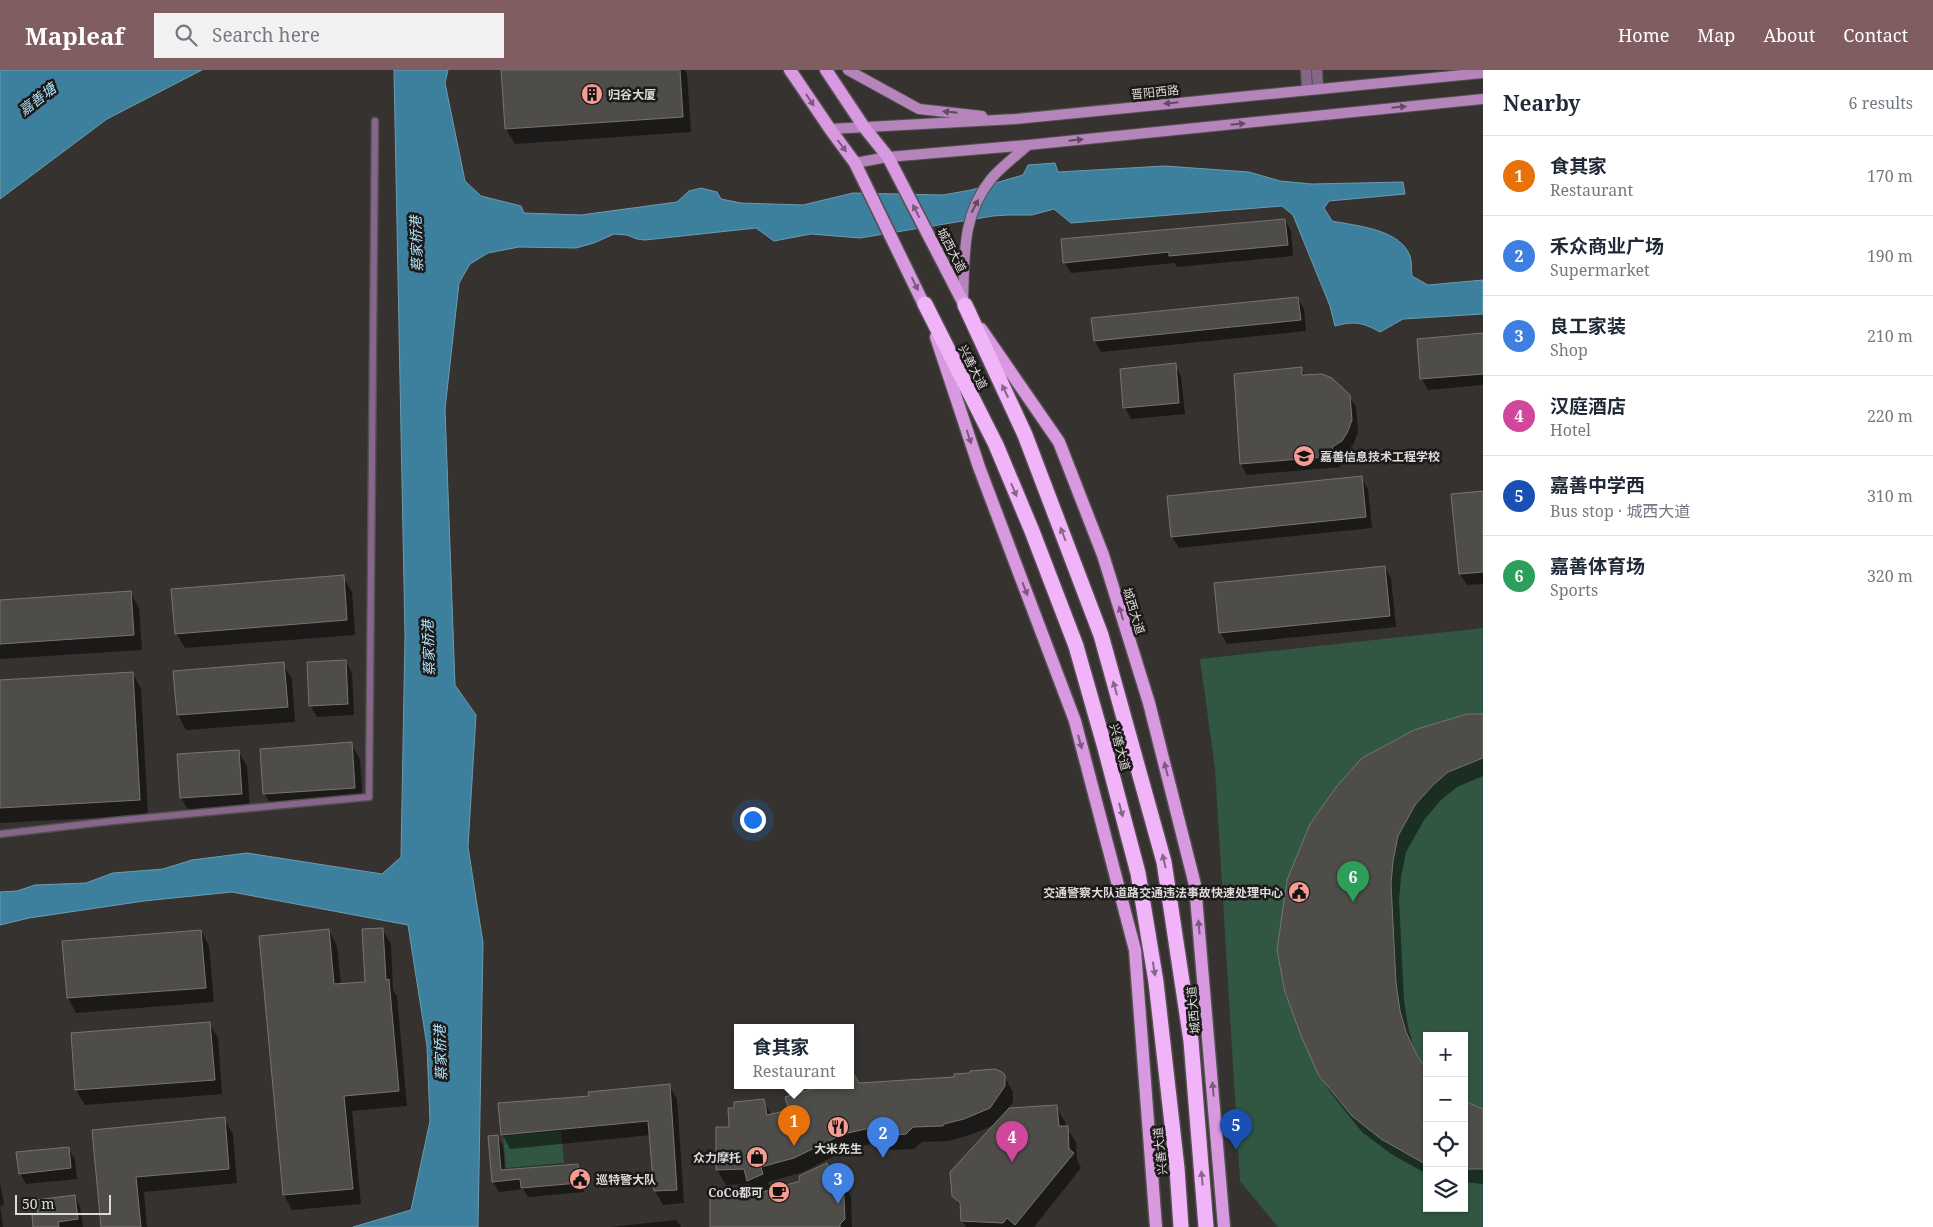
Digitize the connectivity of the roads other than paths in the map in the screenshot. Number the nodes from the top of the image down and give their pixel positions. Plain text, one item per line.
1 (790, 70) edge
2 (826, 70) edge
3 (848, 70) edge
4 (1306, 70) edge
5 (1317, 70) edge
6 (1483, 73) edge
7 (1318, 89) junction
8 (1307, 90) junction
9 (1483, 99) edge
10 (1016, 119) junction
11 (375, 121) dead end
12 (864, 127) junction
13 (830, 129) junction
14 (1028, 145) junction
15 (888, 157) junction
16 (855, 163) junction
17 (925, 304) junction
18 (964, 304) junction
19 (0, 834) edge
20 (1223, 1208) junction
21 (1156, 1227) edge
22 (1180, 1227) edge
23 (1206, 1227) edge
24 (1224, 1227) edge
25 (1229, 1227) edge

1 -> 13 main road
2 - 12 main road, 城西大道
10 -> 3 main road
4 - 8 street
5 - 7 street
6 - 7 main road, 晋阳西路
7 - 8 main road, 晋阳西路
8 -> 10 main road, 晋阳西路
14 -> 9 main road
10 - 12 main road, 晋阳西路
11 - 19 lane
12 - 13 main road, 晋阳西路
12 - 15 main road, 城西大道
13 -> 16 main road
14 - 15 main road
18 -> 14 main road
15 - 16 main road
18 -> 15 main road, 城西大道
16 -> 17 main road
17 -> 21 main road
17 -> 22 highway, 兴善大道
20 -> 18 main road, 城西大道
23 -> 18 highway, 兴善大道
20 - 24 main road, 城西大道
20 - 25 main road

